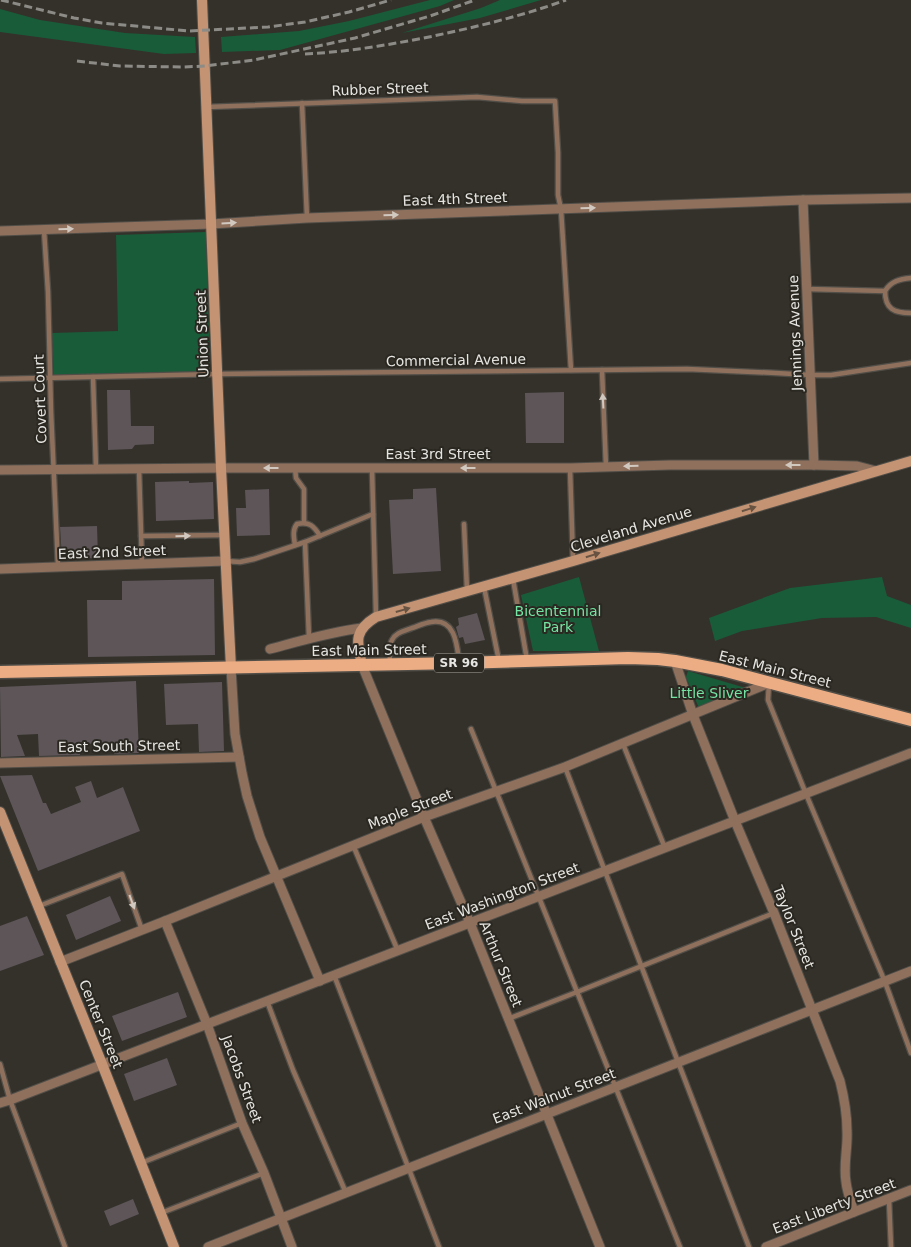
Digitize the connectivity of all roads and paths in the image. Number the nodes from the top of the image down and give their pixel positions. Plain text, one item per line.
1 (202, 0) edge
2 (302, 103) junction
3 (206, 107) junction
4 (911, 198) edge
5 (803, 200) junction
6 (561, 209) junction
7 (307, 218) junction
8 (211, 224) junction
9 (44, 230) junction
10 (0, 232) edge
11 (911, 278) edge
12 (807, 289) junction
13 (885, 290) junction
14 (911, 314) edge
15 (911, 363) edge
16 (571, 370) junction
17 (602, 370) junction
18 (217, 374) junction
19 (810, 375) junction
20 (93, 377) junction
21 (50, 378) junction
22 (0, 379) edge
23 (911, 461) edge
24 (814, 465) junction
25 (606, 467) junction
26 (221, 468) junction
27 (295, 468) junction
28 (372, 468) junction
29 (570, 468) junction
30 (139, 469) junction
31 (0, 470) edge
32 (53, 470) junction
33 (96, 470) junction
34 (876, 471) junction
35 (373, 514) junction
36 (304, 523) junction
37 (464, 524) dead end
38 (224, 535) junction
39 (141, 536) junction
40 (320, 536) junction
41 (305, 542) junction
42 (295, 546) junction
43 (225, 561) junction
44 (573, 561) junction
45 (142, 564) junction
46 (58, 568) junction
47 (0, 569) edge
48 (513, 578) junction
49 (484, 586) junction
50 (467, 591) junction
51 (376, 618) junction
52 (362, 628) junction
53 (308, 638) junction
54 (270, 649) dead end
55 (528, 661) junction
56 (675, 661) junction
57 (499, 662) junction
58 (459, 663) junction
59 (362, 664) junction
60 (390, 664) junction
61 (231, 668) junction
62 (0, 672) edge
63 (769, 683) junction
64 (693, 715) junction
65 (911, 720) edge
66 (471, 729) dead end
67 (623, 744) junction
68 (911, 753) edge
69 (239, 757) junction
70 (0, 763) edge
71 (565, 767) junction
72 (496, 792) junction
73 (806, 794) junction
74 (0, 812) edge
75 (424, 817) junction
76 (735, 821) junction
77 (353, 845) junction
78 (665, 848) junction
79 (605, 871) junction
80 (276, 876) junction
81 (538, 896) junction
82 (38, 907) junction
83 (774, 912) junction
84 (165, 921) junction
85 (470, 923) junction
86 (142, 930) junction
87 (398, 950) junction
88 (60, 962) junction
89 (642, 967) junction
90 (911, 972) edge
91 (334, 975) junction
92 (320, 981) junction
93 (884, 982) junction
94 (577, 992) junction
95 (267, 1001) junction
96 (813, 1010) junction
97 (508, 1019) junction
98 (207, 1024) junction
99 (911, 1054) edge
100 (678, 1063) junction
101 (0, 1064) edge
102 (102, 1064) junction
103 (615, 1087) junction
104 (10, 1100) junction
105 (0, 1103) edge
106 (547, 1114) junction
107 (242, 1123) junction
108 (141, 1163) junction
109 (409, 1168) junction
110 (264, 1173) junction
111 (911, 1190) edge
112 (346, 1193) junction
113 (888, 1199) junction
114 (854, 1212) junction
115 (161, 1214) junction
116 (280, 1218) junction
117 (65, 1247) edge
118 (174, 1247) edge
119 (208, 1247) edge
120 (292, 1247) edge
121 (439, 1247) edge
122 (600, 1247) edge
123 (680, 1247) edge
124 (749, 1247) edge
125 (766, 1247) edge
126 (891, 1247) edge

1 - 3 main road, Union Street
2 - 3 lane, Rubber Street
2 - 6 lane, Rubber Street
2 - 7 lane
3 - 8 main road, Union Street
4 - 5 street, East 4th Street
6 -> 5 street, East 4th Street
5 - 12 street, Jennings Avenue
7 -> 6 street, East 4th Street
6 - 16 lane
8 -> 7 street, East 4th Street
9 -> 8 street, East 4th Street
8 - 18 main road, Union Street
9 - 10 street, East 4th Street
9 - 21 lane, Covert Court
11 - 13 lane
12 - 13 lane
12 - 19 street, Jennings Avenue
13 - 14 lane
15 - 19 lane, Commercial Avenue
16 - 17 lane, Commercial Avenue
16 - 18 lane, Commercial Avenue
17 - 19 lane, Commercial Avenue
25 -> 17 lane
18 - 20 lane, Commercial Avenue
18 - 26 main road, Union Street
19 - 24 street, Jennings Avenue
20 - 21 lane, Commercial Avenue
20 - 33 lane
21 - 22 lane, Commercial Avenue
21 - 32 lane, Covert Court
23 - 34 main road, Cleveland Avenue
24 -> 25 street, East 3rd Street
24 - 34 street, East 3rd Street
25 - 29 street, East 3rd Street
27 -> 26 street, East 3rd Street
26 - 30 street, East 3rd Street
26 - 38 main road, Union Street
27 - 28 street, East 3rd Street
27 - 36 lane
29 -> 28 street, East 3rd Street
28 - 35 lane
29 - 44 lane
30 - 33 street, East 3rd Street
30 - 39 lane
31 - 32 street, East 3rd Street
32 - 33 street, East 3rd Street
32 - 46 lane, Covert Court
44 -> 34 main road, Cleveland Avenue
35 - 40 lane
35 - 51 lane
36 - 40 lane
36 - 42 lane
37 - 50 lane
39 -> 38 lane
38 - 43 main road, Union Street
39 - 45 lane
40 - 41 lane
41 - 42 lane
41 - 53 lane
42 - 43 lane
43 - 45 street, East 2nd Street
43 - 61 main road, Union Street
44 - 48 main road, Cleveland Avenue
45 - 46 street, East 2nd Street
46 - 47 street, East 2nd Street
48 - 49 main road, Cleveland Avenue
48 - 55 lane
49 - 50 main road, Cleveland Avenue
49 - 57 lane
51 -> 50 main road, Cleveland Avenue
51 - 52 main road, Cleveland Avenue
52 - 53 street, Cleveland Avenue
52 - 59 main road
53 - 54 street, Cleveland Avenue
55 - 56 main road, East Main Street / SR 96
55 - 57 main road, East Main Street / SR 96
56 - 63 main road, East Main Street / SR 96
56 - 64 street, Taylor Street
57 - 58 main road, East Main Street / SR 96
58 - 60 main road, East Main Street / SR 96
58 - 60 lane
59 - 60 main road, East Main Street / SR 96
59 - 61 main road, East Main Street / SR 96
59 - 75 street, Arthur Street
61 - 62 main road, East Main Street / SR 96
61 - 69 street
63 - 64 street, Maple Street
63 - 65 main road, East Main Street / SR 96
63 - 73 lane
64 - 67 street, Maple Street
64 - 76 street, Taylor Street
66 - 72 lane
67 - 71 street, Maple Street
67 - 78 lane
68 - 73 street, East Washington Street
69 - 70 street, East South Street
69 - 80 street
71 - 72 street, Maple Street
71 - 79 lane
72 - 75 street, Maple Street
72 - 81 lane
73 - 76 street, East Washington Street
73 - 93 lane
74 - 82 main road, Center Street
75 - 77 street, Maple Street
75 - 85 street, Arthur Street
76 - 78 street, East Washington Street
76 - 83 street, Taylor Street
77 - 80 street, Maple Street
77 - 87 lane
78 - 79 street, East Washington Street
79 - 81 street, East Washington Street
79 - 89 lane
80 - 84 street, Maple Street
80 - 92 street
81 - 85 street, East Washington Street
81 - 94 lane
82 -> 86 lane
82 - 88 main road, Center Street
83 - 89 lane
83 - 96 street, Taylor Street
84 - 86 street, Maple Street
84 - 98 street, Jacobs Street
85 - 87 street, East Washington Street
85 - 97 street, Arthur Street
86 - 88 street, Maple Street
87 - 91 street, East Washington Street
88 - 102 main road, Center Street
89 - 94 lane
89 - 100 lane
90 - 93 street, East Walnut Street
91 - 92 street, East Washington Street
91 - 109 lane
92 - 95 street, East Washington Street
93 - 96 street, East Walnut Street
93 - 99 lane
94 - 97 lane
94 - 103 lane
95 - 98 street, East Washington Street
95 - 112 lane
96 - 100 street, East Walnut Street
96 - 114 street, Taylor Street
97 - 106 street, Arthur Street
98 - 102 street, East Washington Street
98 - 107 street, Jacobs Street
100 - 103 street, East Walnut Street
100 - 124 lane
101 - 104 lane
102 - 104 street, East Washington Street
102 - 108 main road, Center Street
103 - 106 street, East Walnut Street
103 - 123 lane
104 - 105 street, East Washington Street
104 - 117 lane
106 - 109 street, East Walnut Street
106 - 122 street, Arthur Street
107 - 108 lane
107 - 110 street, Jacobs Street
108 - 115 main road, Center Street
109 - 112 street, East Walnut Street
109 - 121 lane
110 - 115 lane
110 - 116 street, Jacobs Street
111 - 113 street, East Liberty Street
112 - 116 street, East Walnut Street
113 - 114 street, East Liberty Street
113 - 126 lane
114 - 125 street, East Liberty Street
115 - 118 main road, Center Street
116 - 119 street, East Walnut Street
116 - 120 street, Jacobs Street

